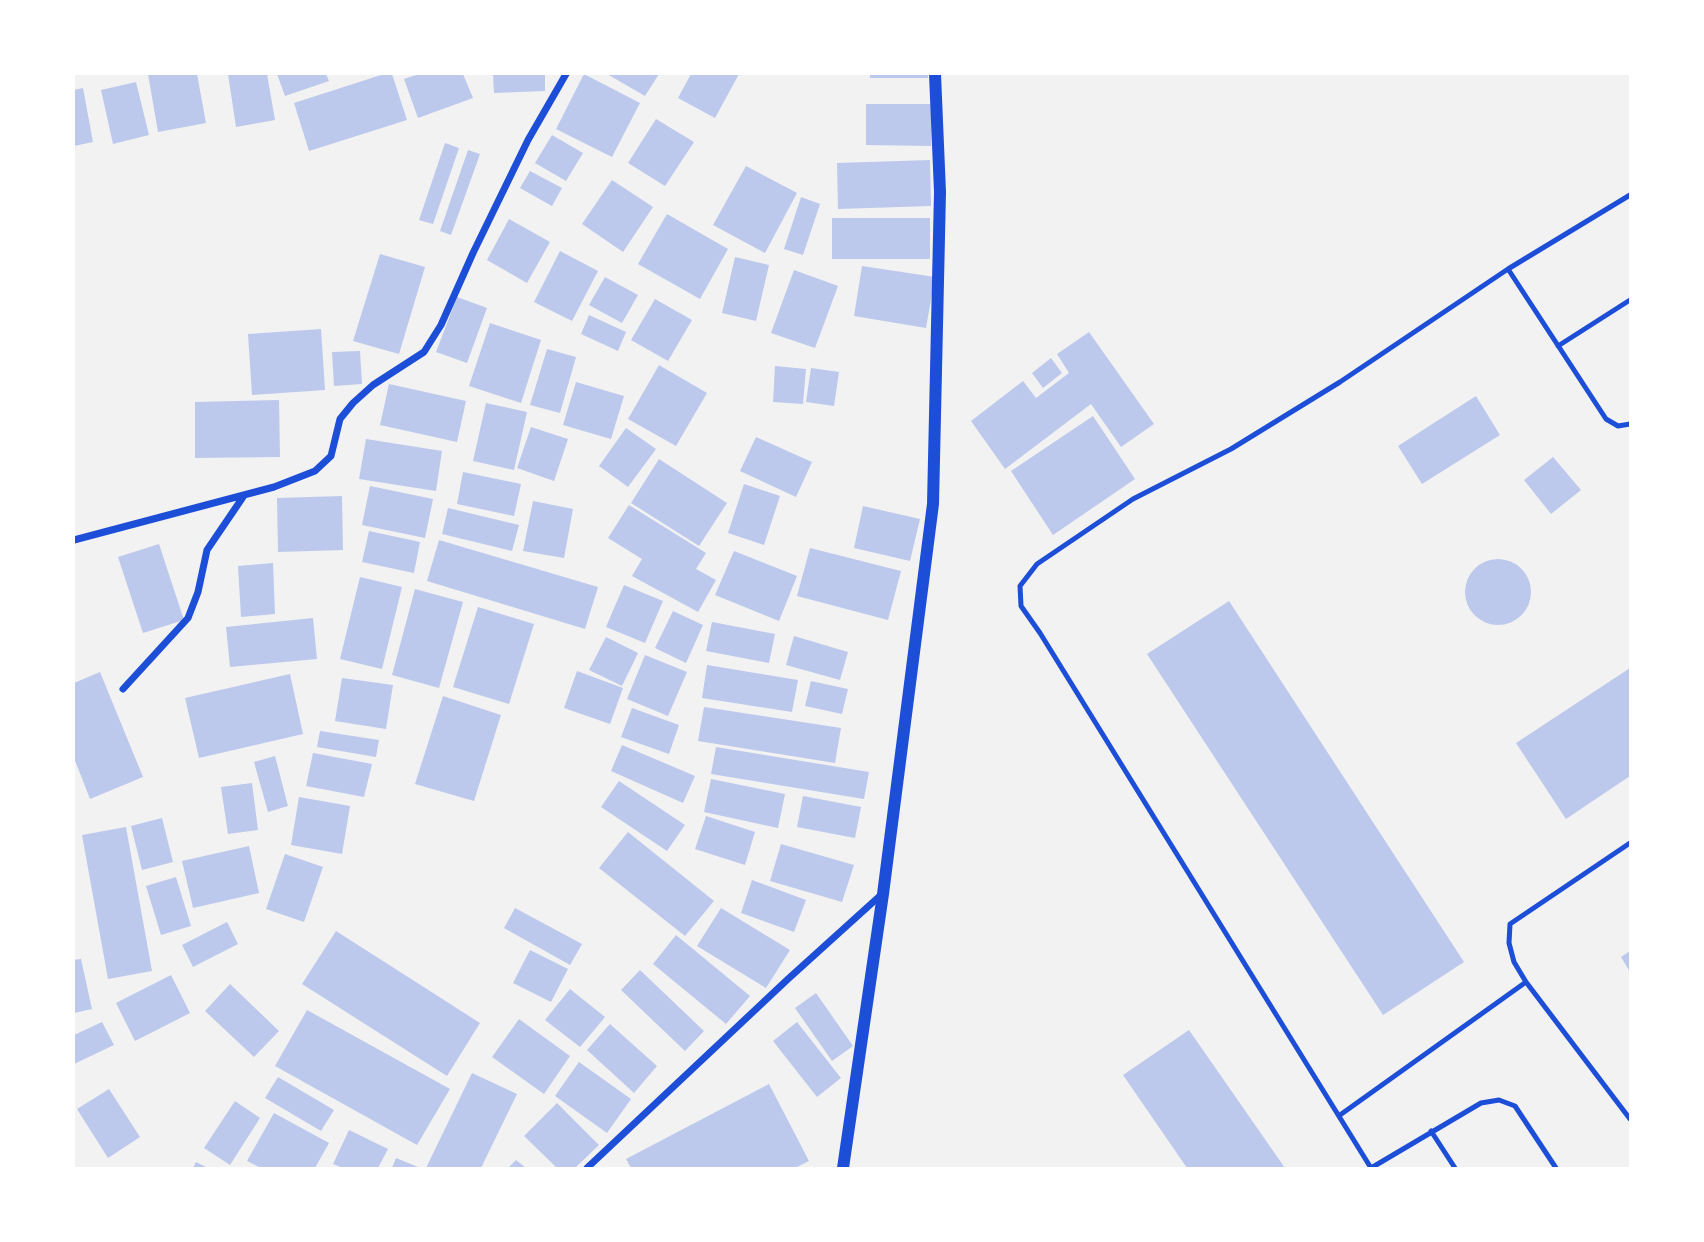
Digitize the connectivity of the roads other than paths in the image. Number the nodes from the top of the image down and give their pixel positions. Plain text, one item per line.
1 (566, 74) edge
2 (935, 74) edge
3 (1630, 195) edge
4 (1508, 269) junction
5 (1630, 300) edge
6 (1558, 346) junction
7 (1630, 424) edge
8 (243, 496) junction
9 (74, 540) edge
10 (123, 689) dead end
11 (1630, 843) edge
12 (883, 894) junction
13 (1526, 982) junction
14 (1340, 1115) junction
15 (1630, 1119) edge
16 (1431, 1131) junction
17 (587, 1168) edge
18 (843, 1168) edge
19 (1371, 1168) edge
20 (1455, 1168) edge
21 (1556, 1168) edge

1 - 8 street
2 - 12 street
3 - 4 lane
4 - 6 lane
4 - 14 lane
5 - 6 lane
6 - 7 lane
8 - 9 street
8 - 10 street
11 - 13 lane
12 - 17 street
12 - 18 street
13 - 14 lane
13 - 15 lane
14 - 19 lane
16 - 19 lane
16 - 20 lane
16 - 21 lane

